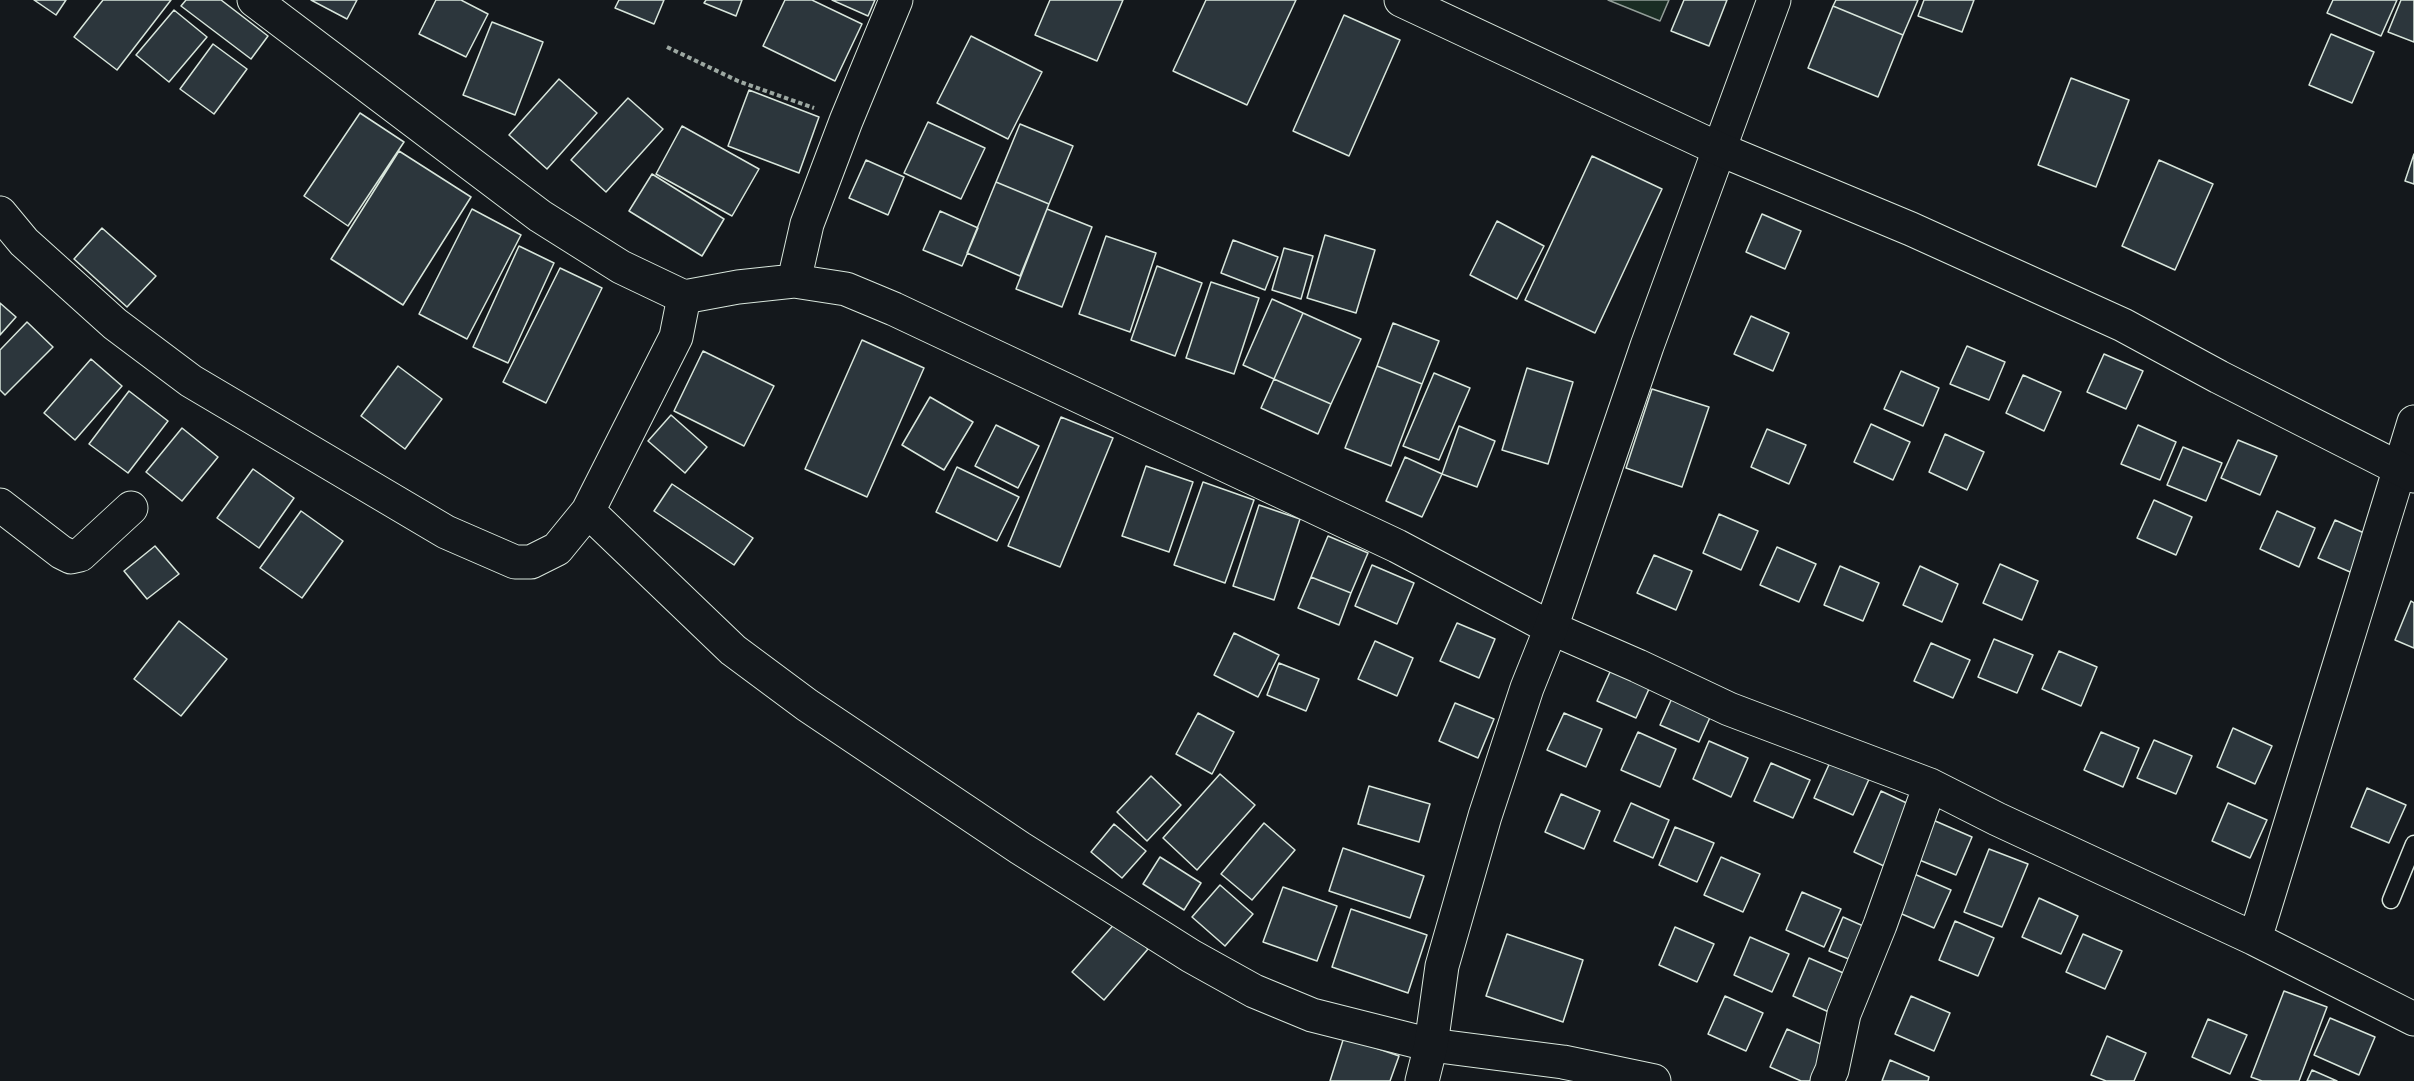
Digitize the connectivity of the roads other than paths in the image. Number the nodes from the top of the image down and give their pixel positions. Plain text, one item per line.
1 (254, 0) edge
2 (896, 0) edge
3 (1401, 0) edge
4 (1774, 0) edge
5 (1719, 149) junction
6 (0, 213) edge
7 (794, 281) junction
8 (684, 297) junction
9 (2414, 422) edge
10 (2407, 473) edge
11 (0, 505) edge
12 (131, 508) dead end
13 (588, 511) junction
14 (1551, 628) junction
15 (1930, 785) junction
16 (2414, 844) edge
17 (2391, 900) dead end
18 (2255, 939) junction
19 (2414, 1019) edge
20 (1431, 1045) junction
21 (1422, 1081) edge
22 (1654, 1081) edge
23 (1827, 1081) edge

1 - 8 street
2 - 7 street
3 - 5 street
4 - 5 street
5 - 10 street
5 - 14 street
6 - 13 street
7 - 8 street
7 - 14 street
8 - 13 street
9 - 10 street
10 - 18 street
11 - 12 street
13 - 20 street
14 - 15 street
14 - 20 street
15 - 18 street
15 - 23 street
16 - 17 lane
18 - 19 street
20 - 21 street
20 - 22 street

